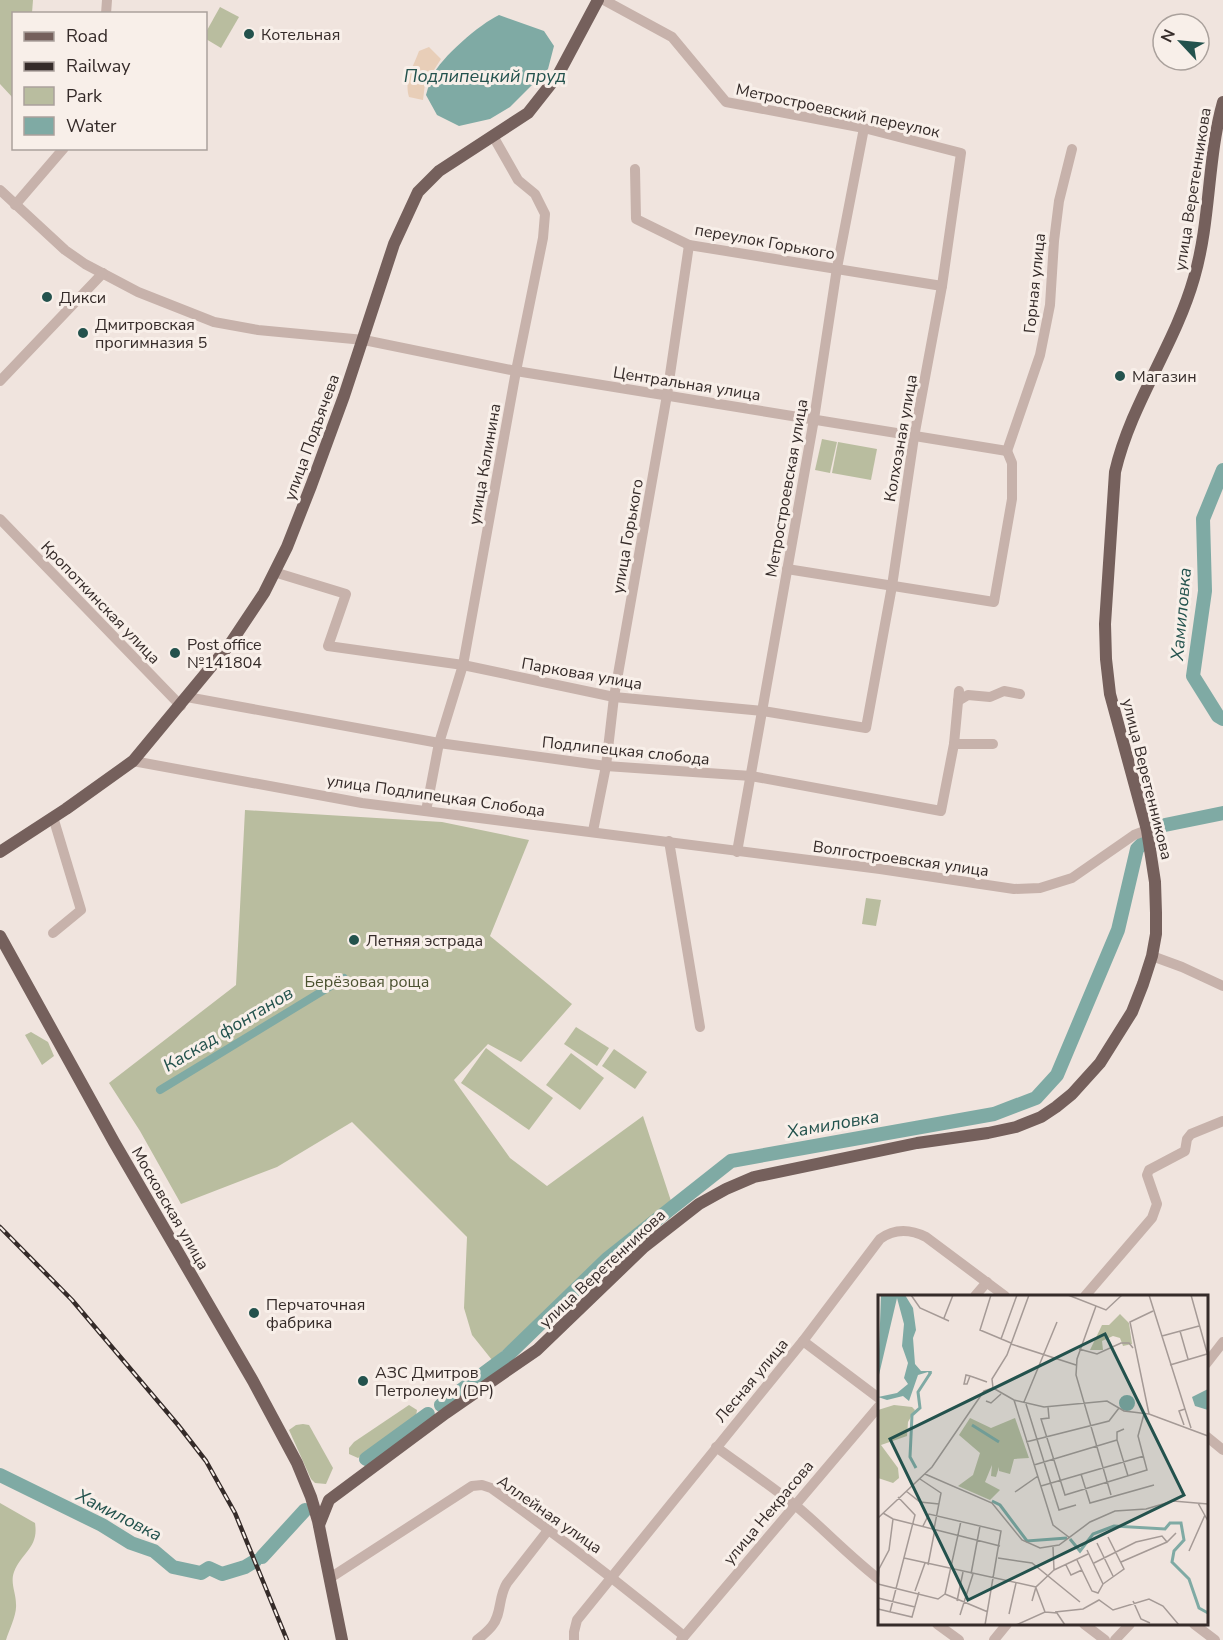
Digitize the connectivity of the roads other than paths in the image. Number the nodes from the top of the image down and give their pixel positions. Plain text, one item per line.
1 (598, 0) edge
2 (604, 0) edge
3 (1223, 102) edge
4 (864, 129) junction
5 (494, 136) junction
6 (1072, 149) dead end
7 (62, 150) edge
8 (961, 153) joint
9 (635, 169) dead end
10 (0, 190) edge
11 (15, 205) junction
12 (689, 245) junction
13 (837, 268) junction
14 (103, 273) junction
15 (942, 285) junction
16 (364, 339) junction
17 (516, 371) junction
18 (0, 381) edge
19 (667, 395) junction
20 (814, 419) junction
21 (914, 437) junction
22 (1007, 451) junction
23 (0, 519) edge
24 (787, 569) junction
25 (274, 572) junction
26 (892, 586) junction
27 (463, 665) junction
28 (1020, 694) dead end
29 (614, 697) junction
30 (184, 701) junction
31 (763, 711) junction
32 (866, 728) joint
33 (440, 743) junction
34 (954, 744) junction
35 (993, 744) dead end
36 (133, 761) junction
37 (606, 766) junction
38 (751, 776) junction
39 (426, 811) junction
40 (53, 817) junction
41 (1147, 830) junction
42 (593, 831) junction
43 (669, 841) junction
44 (0, 852) edge
45 (737, 852) junction
46 (53, 933) dead end
47 (0, 936) edge
48 (1152, 956) junction
49 (1223, 986) edge
50 (700, 1027) dead end
51 (1223, 1121) edge
52 (987, 1282) junction
53 (976, 1295) edge
54 (1004, 1295) edge
55 (1086, 1295) edge
56 (803, 1341) junction
57 (1223, 1342) edge
58 (1208, 1361) edge
59 (878, 1398) edge
60 (878, 1406) edge
61 (1208, 1438) edge
62 (716, 1447) junction
63 (1223, 1450) edge
64 (794, 1504) junction
65 (318, 1523) junction
66 (549, 1529) junction
67 (612, 1576) junction
68 (330, 1578) junction
69 (878, 1579) edge
70 (940, 1625) edge
71 (1005, 1625) edge
72 (1086, 1625) edge
73 (1128, 1625) edge
74 (1196, 1625) edge
75 (683, 1637) edge
76 (342, 1640) edge
77 (477, 1640) edge
78 (574, 1640) edge
79 (697, 1640) edge
80 (959, 1640) edge
81 (994, 1640) edge
82 (1105, 1640) edge
83 (1115, 1640) edge
84 (1215, 1640) edge

1 - 5 main road, улица Подъячева
2 - 4 street, Метростроевский переулок
3 - 41 main road, улица Веретенникова
4 - 8 street, Метростроевский переулок
4 - 13 street, Метростроевская улица
5 - 16 main road, улица Подъячева
5 - 17 street, улица Калинина
6 - 22 street, Горная улица
7 - 11 street
8 - 15 street, Колхозная улица
9 - 12 street, переулок Горького
10 - 11 street, Центральная улица
11 - 14 street, Центральная улица
12 - 13 street, переулок Горького
12 - 19 street, улица Горького
13 - 15 street, переулок Горького
13 - 20 street, Метростроевская улица
14 - 16 street, Центральная улица
14 - 18 street
15 - 21 street, Колхозная улица
16 - 17 street, Центральная улица
16 - 25 main road, улица Подъячева
17 - 19 street, Центральная улица
17 - 27 street, улица Калинина
19 - 20 street, Центральная улица
19 - 29 street, улица Горького
20 - 21 street, Центральная улица
20 - 24 street, Метростроевская улица
21 - 22 street, Центральная улица
21 - 26 street, Колхозная улица
22 - 26 street
23 - 30 street, Кропоткинская улица
24 - 26 street
24 - 31 street, Метростроевская улица
25 - 27 street, Парковая улица
25 - 30 main road, улица Подъячева
26 - 32 street, Колхозная улица
27 - 29 street, Парковая улица
27 - 33 street, улица Калинина
28 - 34 street, Подлипецкая слобода
29 - 31 street, Парковая улица
29 - 37 street, улица Горького
30 - 33 street, Подлипецкая слобода
30 - 36 main road, улица Подъячева
31 - 32 street, Парковая улица
31 - 38 street, Метростроевская улица
33 - 37 street, Подлипецкая слобода
33 - 39 street, улица Калинина
34 - 35 street
34 - 38 street, Подлипецкая слобода
36 - 39 street, улица Подлипецкая Слобода
36 - 40 main road, улица Подъячева
37 - 38 street, Подлипецкая слобода
37 - 42 street, улица Горького
38 - 45 street, Метростроевская улица
39 - 42 street, улица Подлипецкая Слобода
40 - 44 main road, улица Подъячева
40 - 46 street
41 - 45 street, Волгостроевская улица
41 - 48 main road, улица Веретенникова
42 - 43 street, улица Подлипецкая Слобода
43 - 45 street, улица Подлипецкая Слобода
43 - 50 street
47 - 65 main road, Московская улица
48 - 49 street
48 - 65 main road, улица Веретенникова
51 - 55 street
52 - 53 street
52 - 54 street, Лесная улица
52 - 56 street, Лесная улица
56 - 59 street
56 - 62 street, Лесная улица
57 - 58 street
60 - 64 street, улица Некрасова
61 - 63 street
62 - 64 street
62 - 67 street, Лесная улица
64 - 69 street
64 - 75 street, улица Некрасова
65 - 68 main road, Московская улица
66 - 67 street, Аллейная улица
66 - 68 street, Аллейная улица
66 - 77 street
67 - 75 street, Аллейная улица
67 - 78 street, Лесная улица
68 - 76 main road, Московская улица
70 - 80 street
71 - 81 street
72 - 82 street
73 - 83 street
74 - 84 street
75 - 79 street, Аллейная улица

